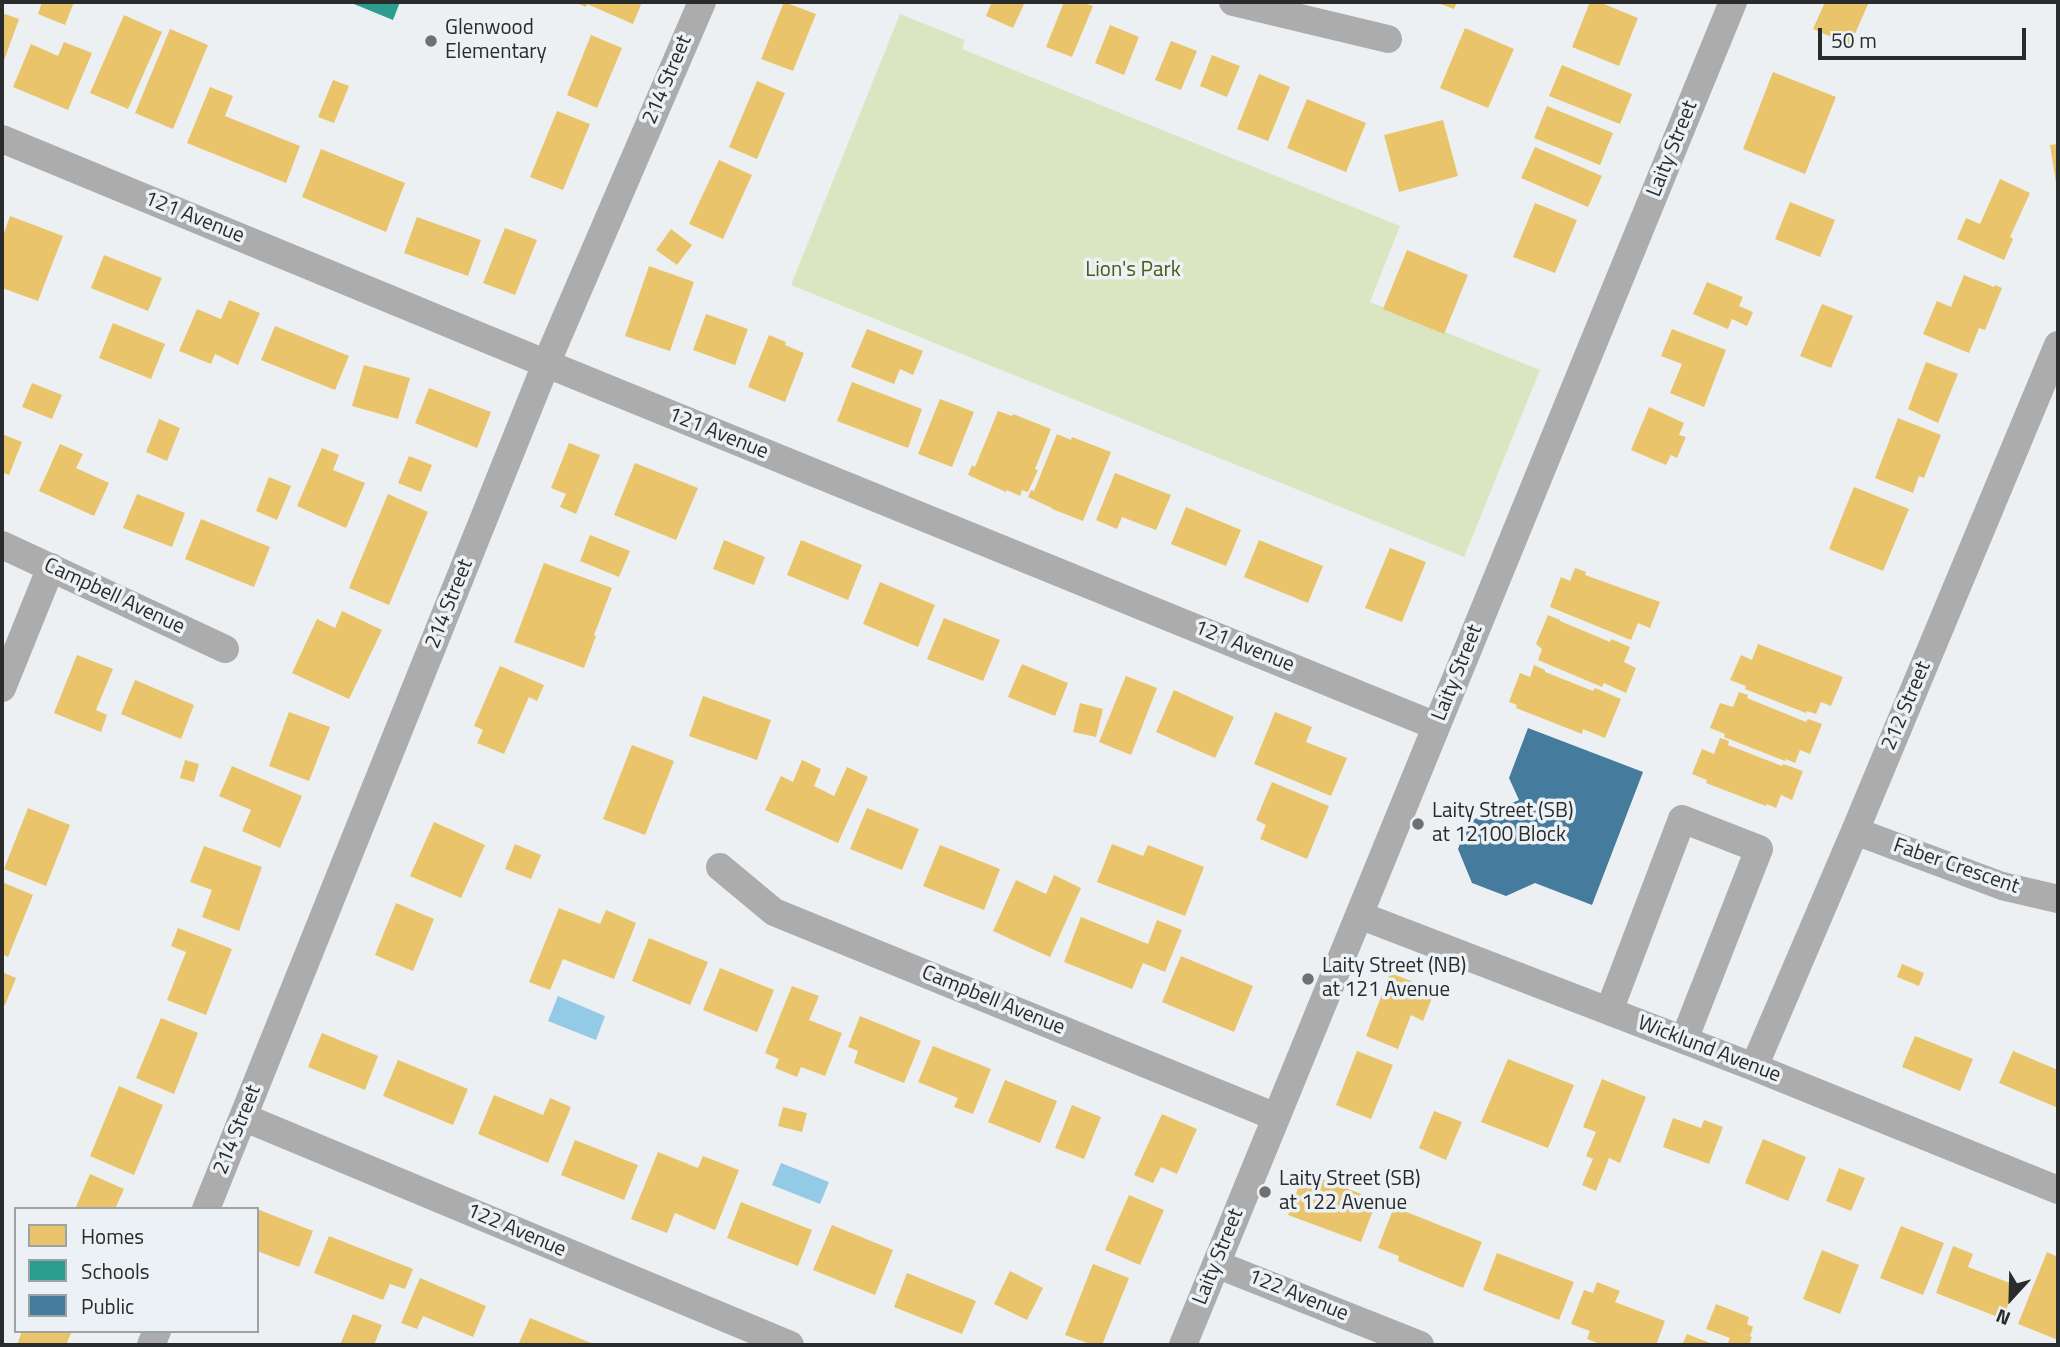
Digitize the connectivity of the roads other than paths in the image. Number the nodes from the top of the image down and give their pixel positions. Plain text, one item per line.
1 (702, 2) edge
2 (1234, 2) edge
3 (1733, 2) edge
4 (1322, 11) edge
5 (1388, 39) dead end
6 (2, 139) edge
7 (2058, 345) edge
8 (547, 364) junction
9 (2, 545) edge
10 (51, 567) junction
11 (225, 649) dead end
12 (2, 688) edge
13 (1436, 726) junction
14 (1855, 831) junction
15 (720, 867) dead end
16 (2058, 899) edge
17 (1359, 915) junction
18 (1609, 1011) junction
19 (1684, 1040) junction
20 (1754, 1067) junction
21 (243, 1117) junction
22 (1276, 1117) junction
23 (2058, 1190) edge
24 (207, 1207) edge
25 (1216, 1264) junction
26 (790, 1345) edge
27 (1182, 1345) edge
28 (1420, 1345) edge

1 - 8 street, 214 Street
2 - 4 street
3 - 13 street, Laity Street
4 - 5 street
6 - 8 street, 121 Avenue
7 - 14 street, 212 Street
8 - 13 street, 121 Avenue
8 - 21 street, 214 Street
9 - 10 street, Campbell Avenue
10 - 11 street, Campbell Avenue
10 - 12 street
13 - 17 street, Laity Street
14 - 16 street, Faber Crescent
14 - 20 street, 212 Street
15 - 22 street, Campbell Avenue
17 - 18 street, Wicklund Avenue
17 - 22 street, Laity Street
18 - 19 street, Wicklund Avenue
18 - 19 street
19 - 20 street, Wicklund Avenue
20 - 23 street, Wicklund Avenue
21 - 24 street, 214 Street
21 - 26 street, 122 Avenue
22 - 25 street, Laity Street
25 - 27 street, Laity Street
25 - 28 street, 122 Avenue

